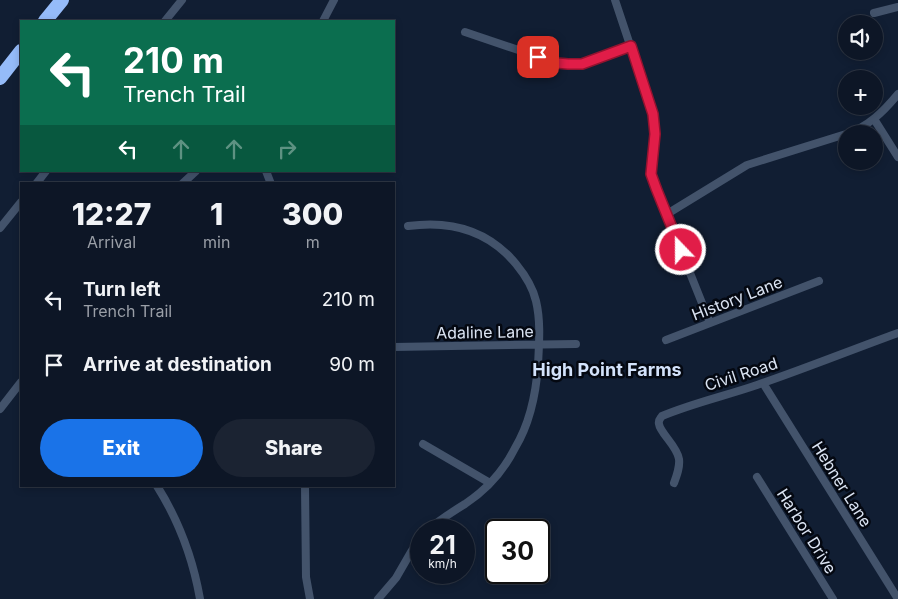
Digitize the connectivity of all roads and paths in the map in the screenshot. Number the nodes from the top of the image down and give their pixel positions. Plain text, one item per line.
1 (62, 0) edge
2 (182, 0) edge
3 (334, 0) edge
4 (615, 0) edge
5 (898, 7) edge
6 (874, 14) dead end
7 (46, 20) edge
8 (166, 20) edge
9 (324, 20) edge
10 (466, 32) dead end
11 (631, 46) junction
12 (20, 52) edge
13 (0, 78) edge
14 (898, 94) edge
15 (874, 119) junction
16 (863, 125) edge
17 (838, 137) edge
18 (898, 157) edge
19 (45, 172) edge
20 (195, 172) edge
21 (38, 182) edge
22 (184, 182) edge
23 (20, 203) edge
24 (667, 214) junction
25 (408, 226) dead end
26 (0, 228) edge
27 (819, 281) dead end
28 (710, 323) junction
29 (898, 333) edge
30 (666, 340) dead end
31 (539, 344) junction
32 (576, 344) dead end
33 (395, 347) edge
34 (20, 383) edge
35 (763, 383) junction
36 (0, 408) edge
37 (423, 444) dead end
38 (757, 477) dead end
39 (490, 483) junction
40 (674, 483) dead end
41 (158, 487) edge
42 (305, 487) edge
43 (442, 519) edge
44 (410, 554) edge
45 (200, 599) edge
46 (310, 599) edge
47 (378, 599) edge
48 (833, 599) edge
49 (898, 599) edge

1 - 7 highway
2 - 8 street
3 - 9 street
4 - 11 street
5 - 6 street
10 - 11 street
11 - 24 street
12 - 13 highway
14 - 15 street
15 - 16 street
15 - 18 street
17 - 24 street
19 - 21 street
20 - 22 street
23 - 26 street
24 - 28 street
25 - 31 street
27 - 28 street, History Lane
28 - 30 street, History Lane
29 - 35 street, Civil Road
31 - 32 street, Adaline Lane
31 - 33 street, Adaline Lane
31 - 39 street
34 - 36 street
35 - 40 street, Civil Road
35 - 49 street, Hebner Lane
37 - 39 street
38 - 48 street, Harbor Drive
39 - 43 street
41 - 45 street
42 - 46 street
44 - 47 street

